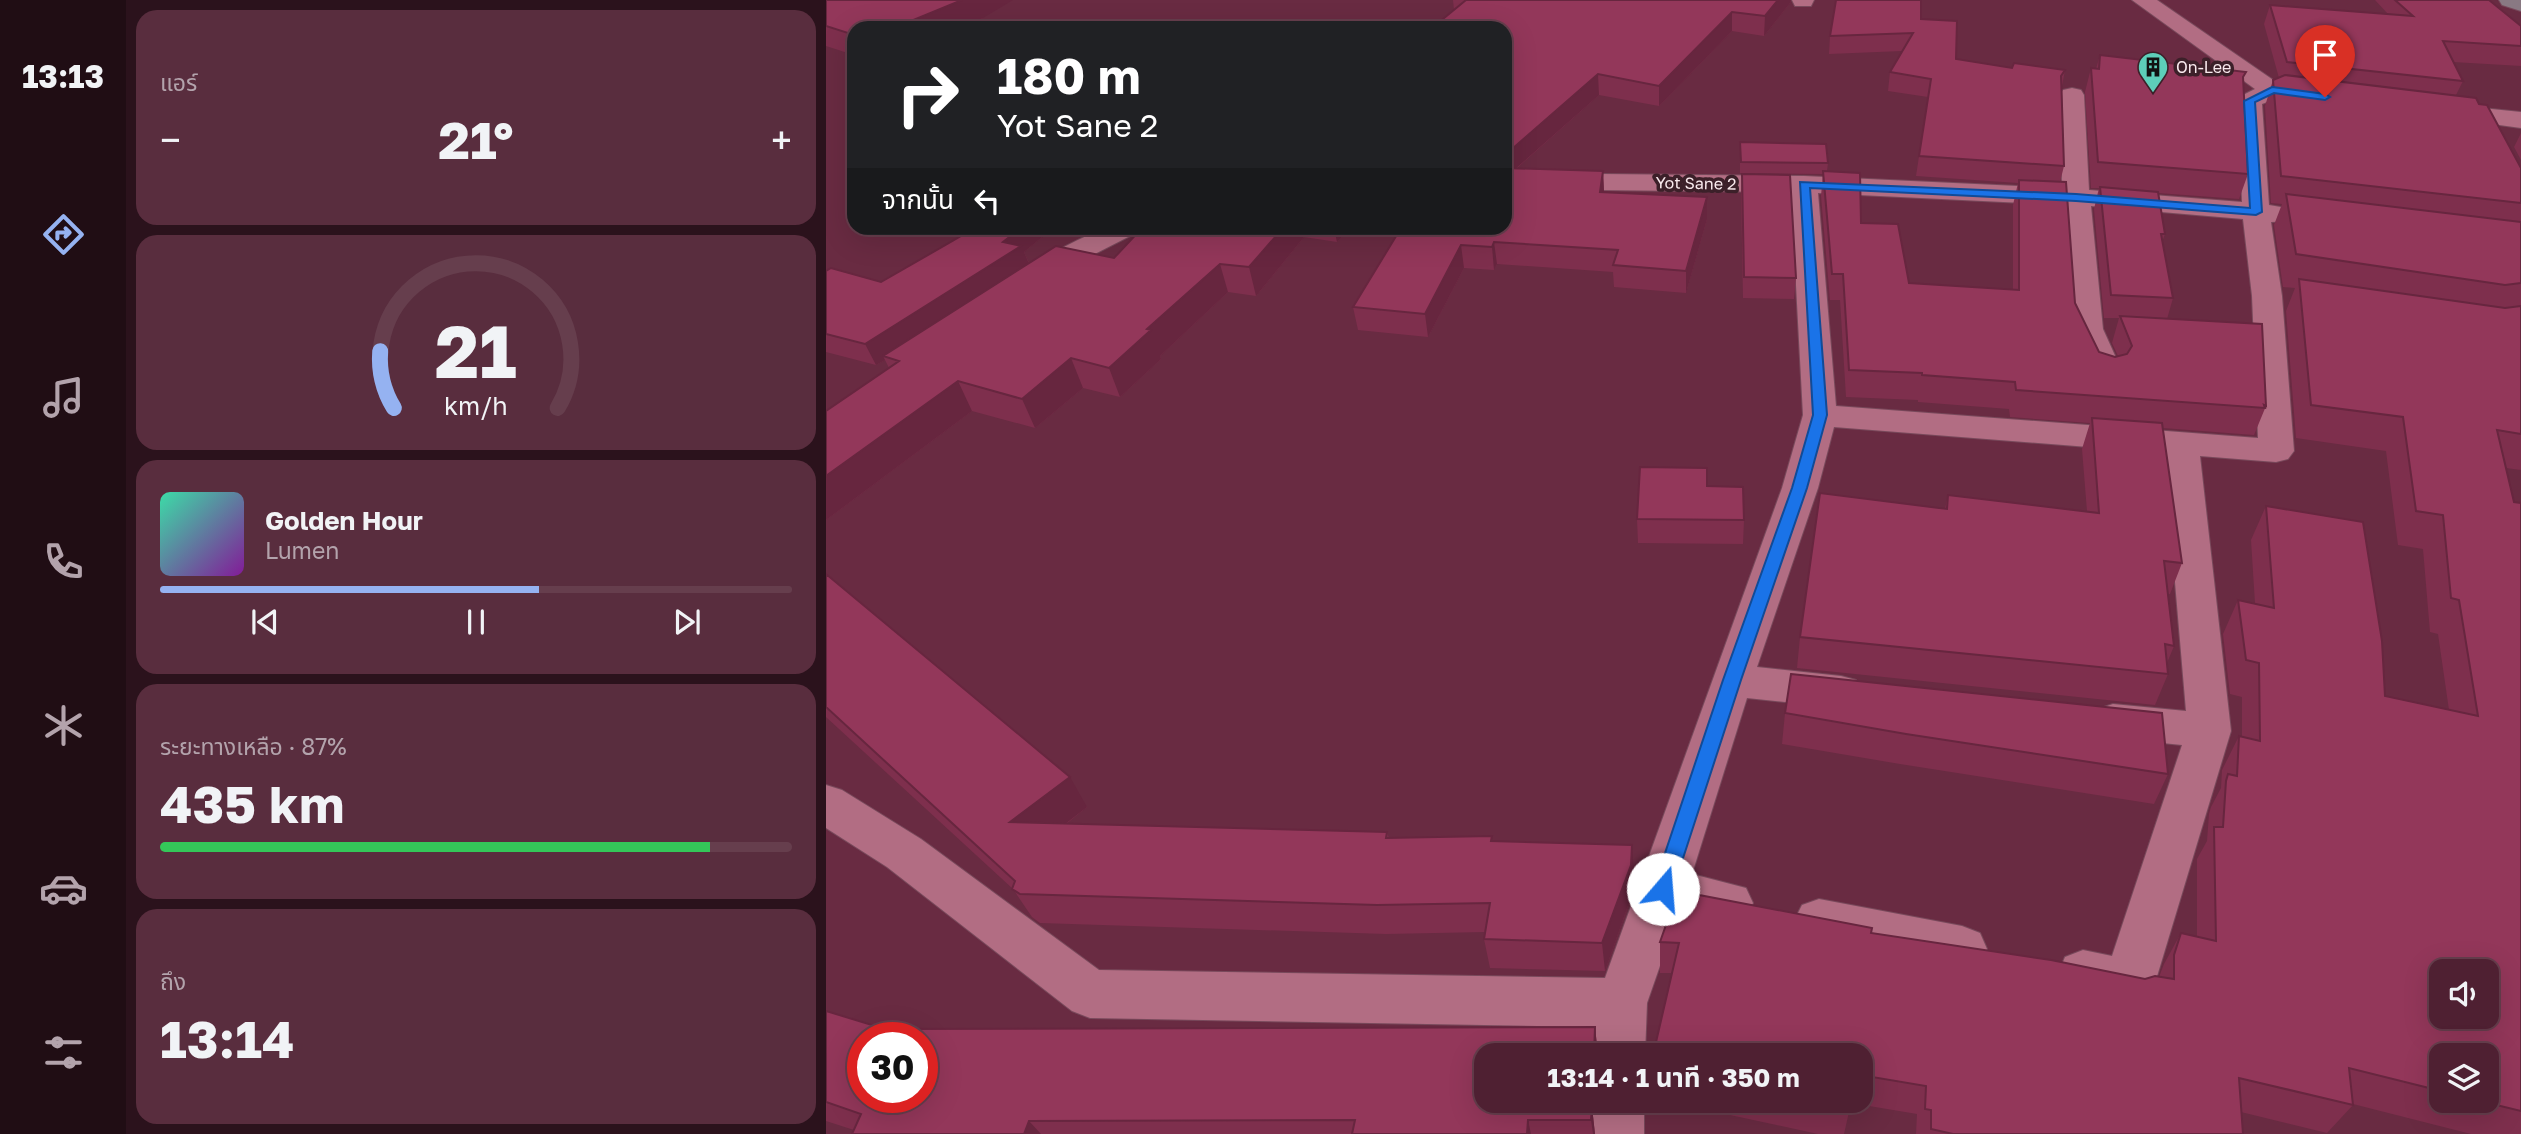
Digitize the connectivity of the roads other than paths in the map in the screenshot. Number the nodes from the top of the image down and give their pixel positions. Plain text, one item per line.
1 (2143, 0) edge
2 (2510, 0) edge
3 (2521, 5) edge
4 (2272, 90) junction
5 (2072, 95) dead end
6 (2351, 100) edge
7 (2416, 108) edge
8 (2521, 120) edge
9 (1512, 181) edge
10 (1804, 184) junction
11 (2076, 197) junction
12 (2256, 212) junction
13 (2309, 218) edge
14 (1110, 235) edge
15 (1012, 295) edge
16 (2106, 371) edge
17 (1820, 415) junction
18 (2181, 443) junction
19 (1732, 680) junction
20 (1882, 696) edge
21 (2073, 717) edge
22 (2209, 731) junction
23 (826, 804) edge
24 (1663, 889) junction
25 (1621, 1003) junction
26 (1619, 1043) edge
27 (1617, 1113) edge
28 (1616, 1134) edge

1 - 4 street
2 - 3 main road
4 - 6 street
4 - 12 street
5 - 11 street
7 - 8 street
9 - 10 street, Yot Sane 2
10 - 11 street, Yot Sane 2
10 - 17 street
11 - 12 street, Yot Sane 2
11 - 16 street
12 - 13 street, Yot Sane 2
12 - 18 street
14 - 15 street
17 - 18 street
17 - 19 street
18 - 22 street
19 - 20 street
19 - 24 street
21 - 22 street
22 - 24 street
23 - 25 street
24 - 25 street
25 - 26 street
27 - 28 street

